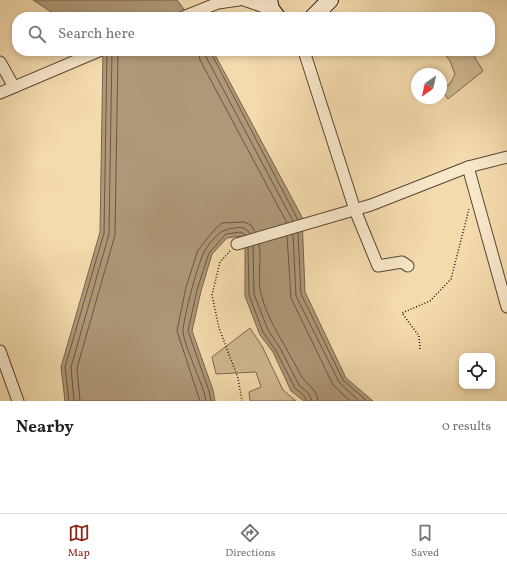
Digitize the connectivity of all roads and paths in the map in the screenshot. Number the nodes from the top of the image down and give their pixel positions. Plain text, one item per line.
1 (239, 0) edge
2 (244, 0) edge
3 (269, 0) edge
4 (330, 0) edge
5 (214, 3) edge
6 (193, 12) edge
7 (271, 12) edge
8 (273, 12) edge
9 (318, 12) edge
10 (86, 56) edge
11 (306, 56) edge
12 (0, 62) edge
13 (14, 87) junction
14 (0, 93) edge
15 (507, 158) edge
16 (468, 167) junction
17 (474, 190) junction
18 (355, 210) junction
19 (237, 244) joint
20 (408, 266) dead end
21 (507, 307) edge
22 (420, 349) dead end
23 (0, 351) edge
24 (18, 401) edge
25 (242, 401) edge

1 - 5 street
2 - 7 street
3 - 8 street
4 - 9 street
5 - 6 street
10 - 13 street
11 - 18 street
12 - 13 street
13 - 14 street
15 - 16 street
16 - 17 street
16 - 18 street
17 - 21 street
17 - 22 path
18 - 19 street
18 - 20 street
19 - 25 path
23 - 24 street

